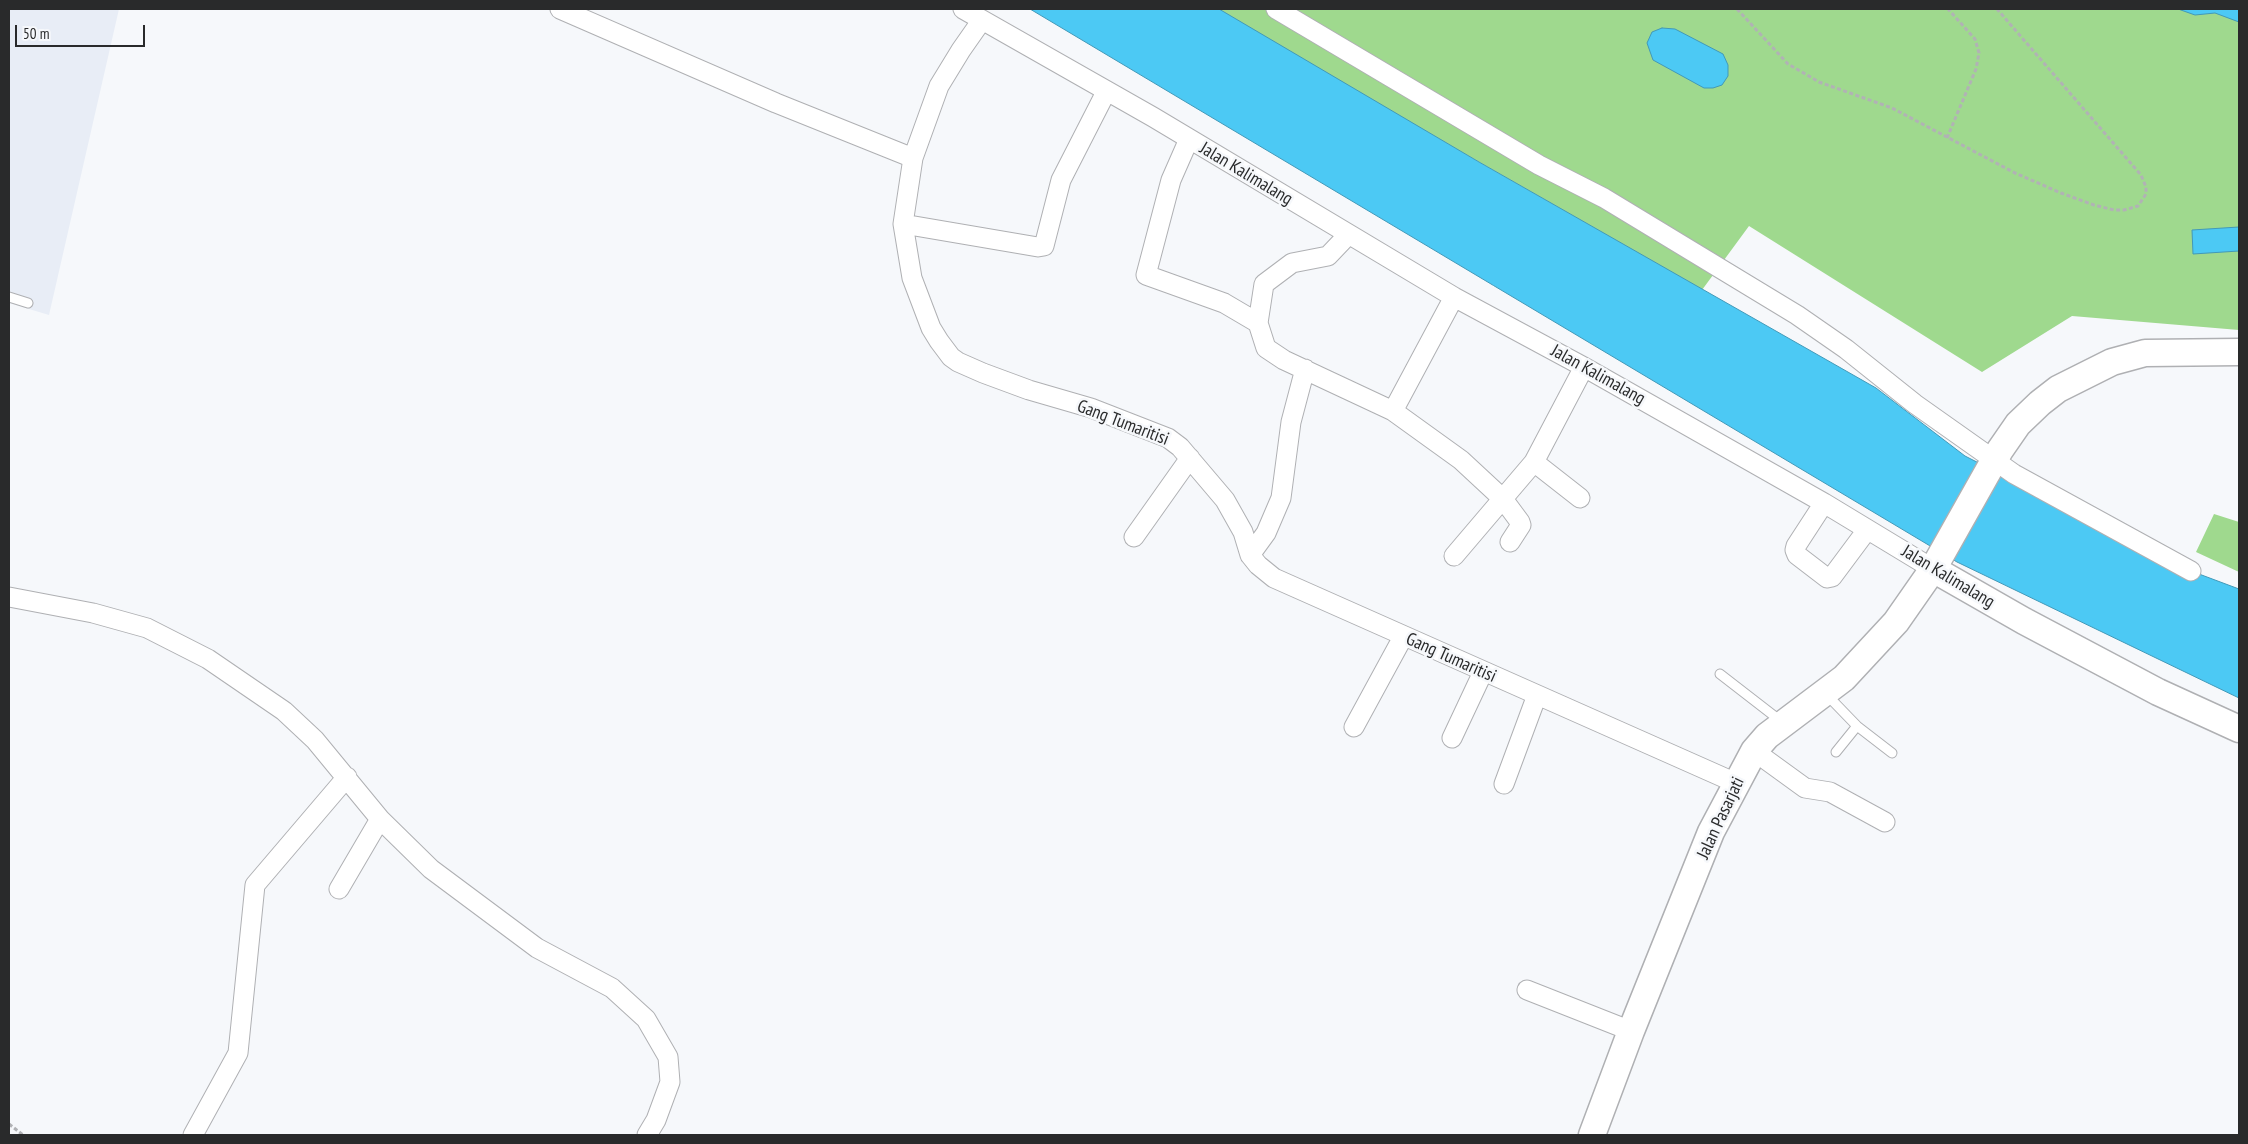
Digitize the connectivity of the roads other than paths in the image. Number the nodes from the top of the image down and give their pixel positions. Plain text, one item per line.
1 (560, 9) edge
2 (962, 9) edge
3 (1276, 9) edge
4 (982, 20) junction
5 (1106, 92) junction
6 (1189, 139) junction
7 (913, 158) junction
8 (903, 224) junction
9 (1348, 235) junction
10 (9, 297) edge
11 (1454, 297) junction
12 (28, 303) dead end
13 (1258, 323) junction
14 (2239, 352) edge
15 (1584, 367) junction
16 (1305, 369) junction
17 (1392, 411) junction
18 (1190, 458) junction
19 (1534, 462) junction
20 (1992, 464) junction
21 (1580, 498) dead end
22 (1503, 499) junction
23 (1824, 503) junction
24 (1867, 530) junction
25 (1134, 537) dead end
26 (1510, 542) dead end
27 (1250, 555) junction
28 (1454, 556) dead end
29 (1935, 564) junction
30 (2191, 572) dead end
31 (9, 597) edge
32 (1403, 636) junction
33 (1483, 672) junction
34 (1720, 674) dead end
35 (1825, 693) junction
36 (1537, 695) junction
37 (1784, 724) junction
38 (1858, 726) junction
39 (1354, 727) dead end
40 (2239, 729) edge
41 (1452, 738) dead end
42 (1754, 751) junction
43 (1836, 752) dead end
44 (1892, 753) dead end
45 (347, 777) junction
46 (1736, 783) junction
47 (1504, 784) dead end
48 (380, 819) junction
49 (1885, 822) dead end
50 (339, 889) dead end
51 (1527, 990) dead end
52 (1631, 1031) junction
53 (193, 1135) edge
54 (647, 1135) edge
55 (1592, 1135) edge

1 - 7 street
2 - 4 street, Jalan Kalimalang
3 - 20 street
4 - 5 street, Jalan Kalimalang
4 - 7 street, Gang Tumaritisi
5 - 6 street, Jalan Kalimalang
5 - 8 street
6 - 9 street, Jalan Kalimalang
6 - 13 street
7 - 8 street, Gang Tumaritisi
8 - 18 street, Gang Tumaritisi
9 - 11 street, Jalan Kalimalang
9 - 13 street
10 - 12 lane
11 - 15 street, Jalan Kalimalang
11 - 17 street
13 - 16 street
14 - 20 main road, Jalan Pasarjati
15 - 19 street
15 - 23 street, Jalan Kalimalang
16 - 17 street
16 - 27 street
17 - 22 street
18 - 25 street
18 - 27 street, Gang Tumaritisi
19 - 21 street
19 - 22 street
20 - 29 main road, Jalan Pasarjati
20 - 30 street
22 - 26 street
22 - 28 street
23 - 24 street, Jalan Kalimalang
23 - 24 street
24 - 29 street, Jalan Kalimalang
27 - 32 street, Gang Tumaritisi
29 - 35 main road, Jalan Pasarjati
29 - 40 main road, Jalan Kalimalang
31 - 45 street
32 - 33 street, Gang Tumaritisi
32 - 39 street
33 - 36 street, Gang Tumaritisi
33 - 41 street
34 - 37 lane
35 - 37 main road, Jalan Pasarjati
35 - 38 lane
36 - 46 street, Gang Tumaritisi
36 - 47 street
37 - 42 main road, Jalan Pasarjati
38 - 43 lane
38 - 44 lane
42 - 46 main road, Jalan Pasarjati
42 - 49 street
45 - 48 street
45 - 53 street
46 - 52 main road, Jalan Pasarjati
48 - 50 street
48 - 54 street
51 - 52 street
52 - 55 main road, Jalan Pasarjati

